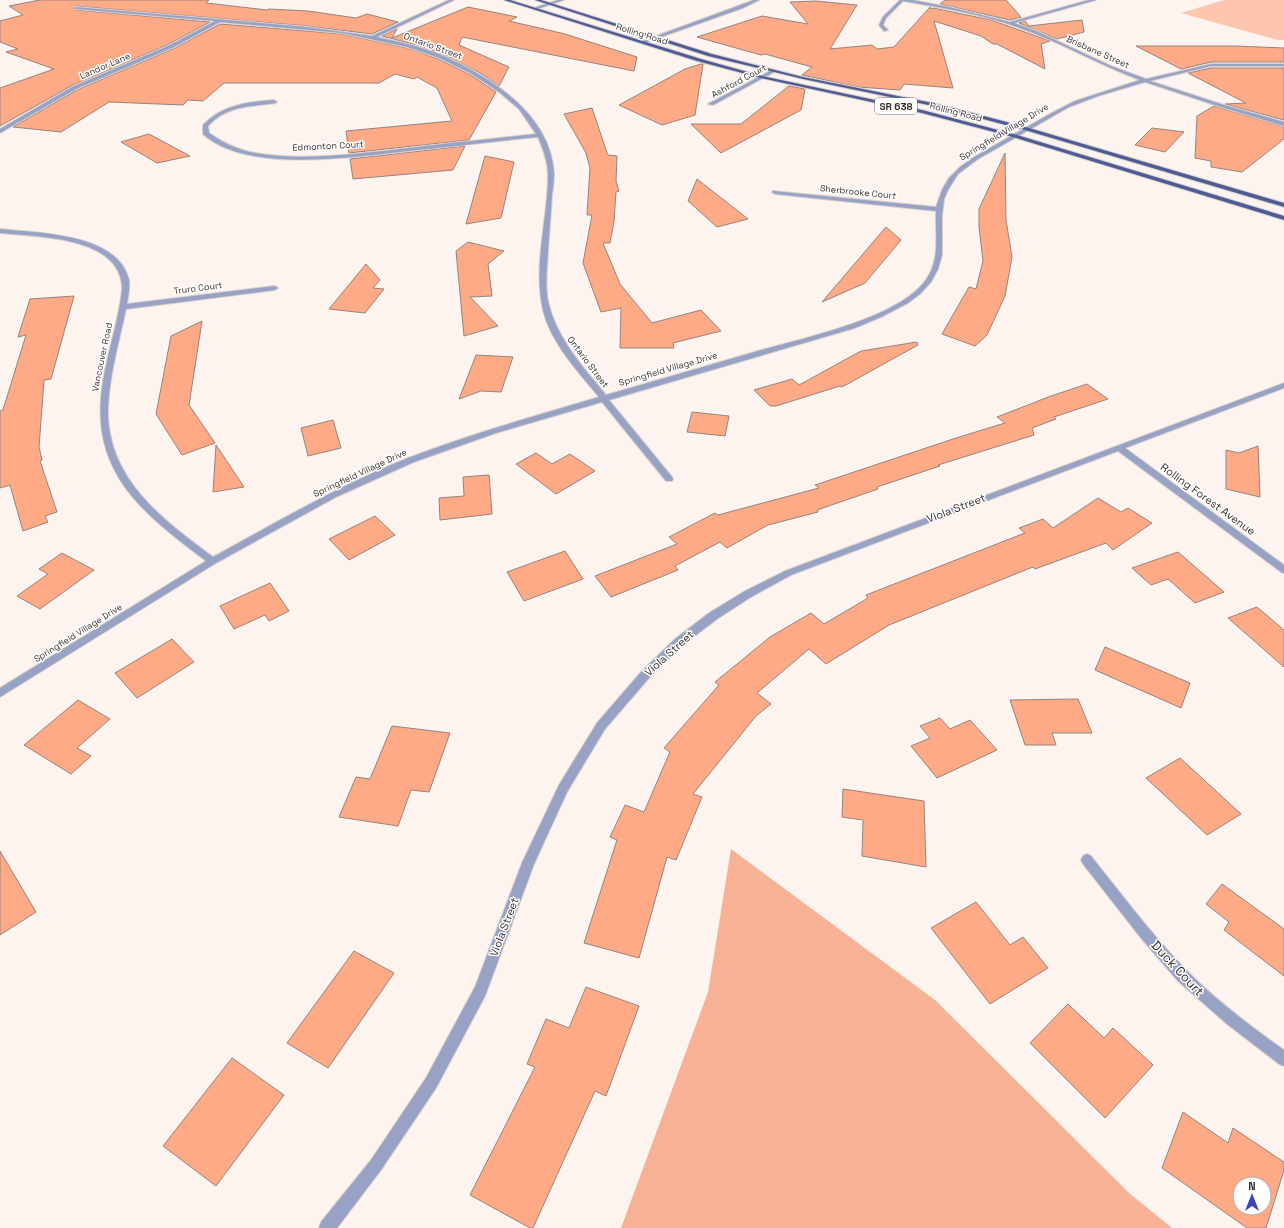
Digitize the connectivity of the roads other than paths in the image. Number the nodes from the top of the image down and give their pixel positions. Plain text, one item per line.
1 (452, 0) edge
2 (506, 0) edge
3 (537, 0) edge
4 (562, 0) edge
5 (757, 0) edge
6 (903, 0) edge
7 (1094, 0) edge
8 (550, 3) junction
9 (76, 8) dead end
10 (536, 8) junction
11 (220, 20) junction
12 (1010, 23) junction
13 (886, 30) dead end
14 (373, 36) junction
15 (658, 38) junction
16 (642, 42) junction
17 (1284, 65) edge
18 (774, 71) junction
19 (761, 77) junction
20 (1145, 80) junction
21 (274, 102) dead end
22 (711, 104) dead end
23 (1284, 124) edge
24 (1027, 129) junction
25 (0, 132) edge
26 (540, 135) junction
27 (1015, 136) junction
28 (775, 192) dead end
29 (1284, 205) edge
30 (938, 209) junction
31 (1284, 218) edge
32 (0, 231) edge
33 (275, 288) dead end
34 (123, 307) junction
35 (1284, 385) edge
36 (604, 398) junction
37 (1118, 447) junction
38 (669, 479) dead end
39 (213, 561) junction
40 (1284, 570) edge
41 (0, 693) edge
42 (1087, 860) dead end
43 (1284, 1058) edge
44 (327, 1228) edge

1 - 14 street
2 - 10 main road, Rolling Road / SR 638
3 - 8 main road, Rolling Road / SR 638
4 - 8 street
5 - 15 street
6 - 12 street, Brisbane Street
6 - 13 street
7 - 12 street
8 - 10 street
8 - 15 main road, Rolling Road / SR 638
9 - 11 street, Ontario Street
10 - 16 main road, Rolling Road / SR 638
11 - 14 street, Ontario Street
11 - 25 street, Landor Lane
12 - 20 street, Brisbane Street
14 - 26 street, Ontario Street
15 - 16 street
15 - 18 main road, Rolling Road / SR 638
16 - 19 main road, Rolling Road / SR 638
17 - 20 street, Springfield Village Drive
18 - 19 street, Ashford Court
18 - 24 main road, Rolling Road / SR 638
19 - 22 street, Ashford Court
19 - 27 main road, Rolling Road / SR 638
20 - 23 street, Brisbane Street
20 - 24 street, Springfield Village Drive
21 - 26 street, Edmonton Court
24 - 27 street, Springfield Village Drive
24 - 29 main road, Rolling Road / SR 638
26 - 36 street, Ontario Street
27 - 30 street, Springfield Village Drive
27 - 31 main road, Rolling Road / SR 638
28 - 30 street, Sherbrooke Court
30 - 36 street, Springfield Village Drive
32 - 34 street, Vancouver Road
33 - 34 street, Truro Court
34 - 39 street, Vancouver Road
35 - 37 street, Viola Street
36 - 38 street, Ontario Street
36 - 39 street, Springfield Village Drive
37 - 40 street, Rolling Forest Avenue
37 - 44 street, Viola Street
39 - 41 street, Springfield Village Drive
42 - 43 street, Duck Court

